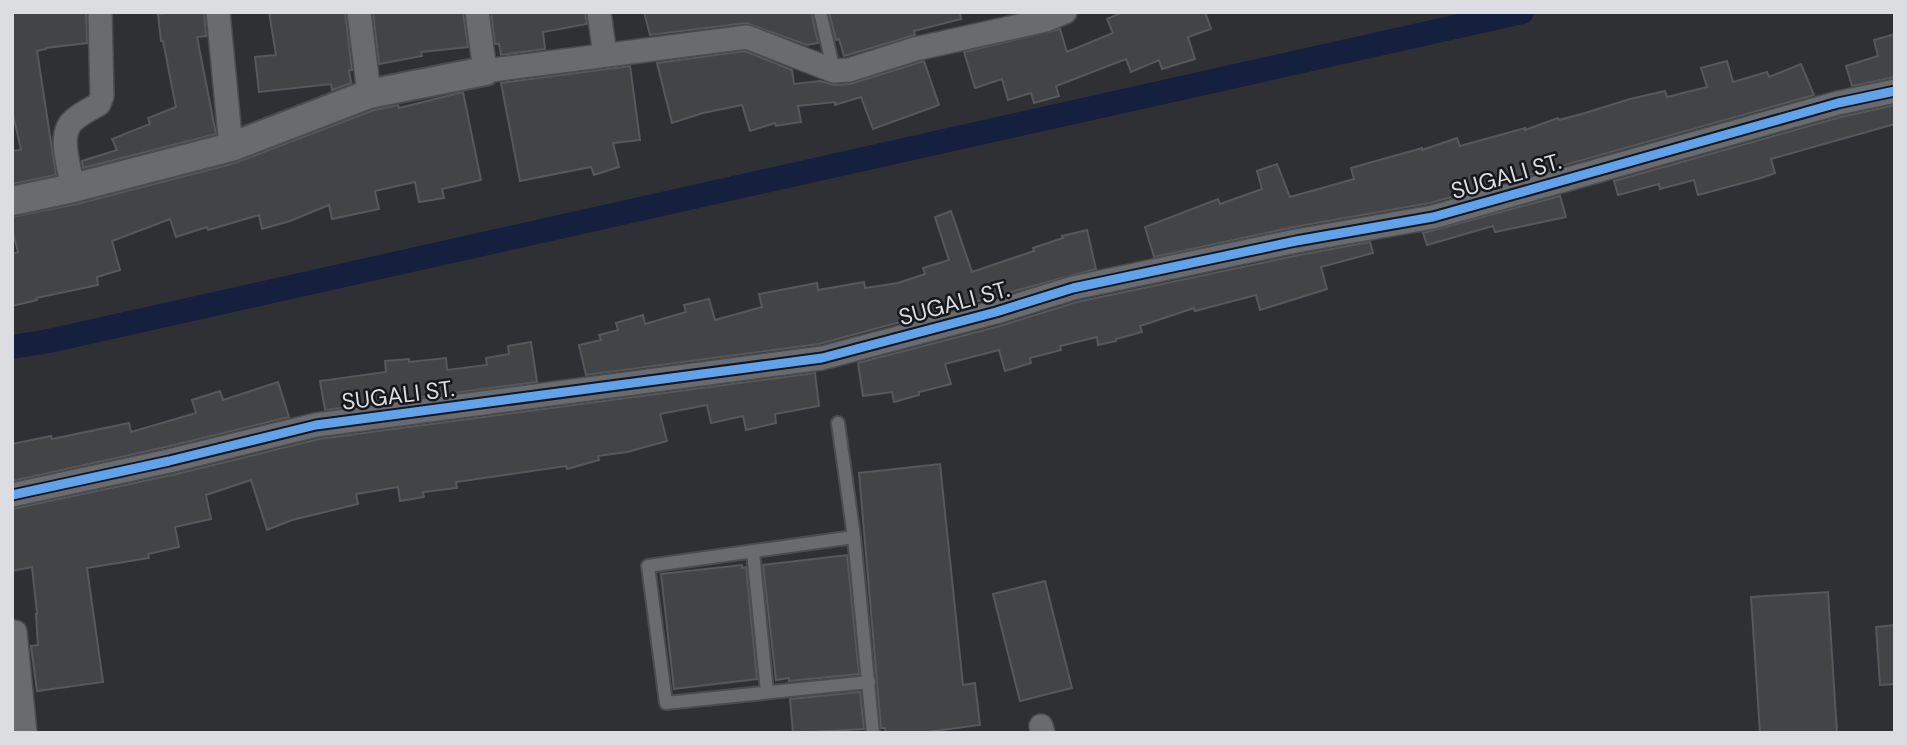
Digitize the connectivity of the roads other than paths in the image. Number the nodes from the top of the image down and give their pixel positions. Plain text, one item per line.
1 (100, 12) edge
2 (218, 12) edge
3 (359, 12) edge
4 (478, 12) edge
5 (599, 12) edge
6 (820, 12) edge
7 (1065, 12) edge
8 (605, 55) junction
9 (485, 71) junction
10 (834, 71) junction
11 (1895, 91) edge
12 (369, 93) junction
13 (231, 147) junction
14 (73, 188) junction
15 (12, 201) edge
16 (838, 423) dead end
17 (12, 495) edge
18 (854, 537) junction
19 (753, 552) junction
20 (15, 632) dead end
21 (869, 682) junction
22 (767, 692) junction
23 (25, 733) edge
24 (873, 733) edge

1 - 14 street
2 - 13 street
3 - 12 street
4 - 9 street
5 - 8 street
6 - 10 lane
7 - 10 street
8 - 9 street
8 - 10 street
9 - 12 street
11 - 17 street, SUGALI ST.
12 - 13 street
13 - 14 street
14 - 15 street
16 - 18 lane
18 - 19 lane
18 - 21 lane
19 - 22 lane
19 - 22 lane
20 - 23 street
21 - 22 lane
21 - 24 lane

